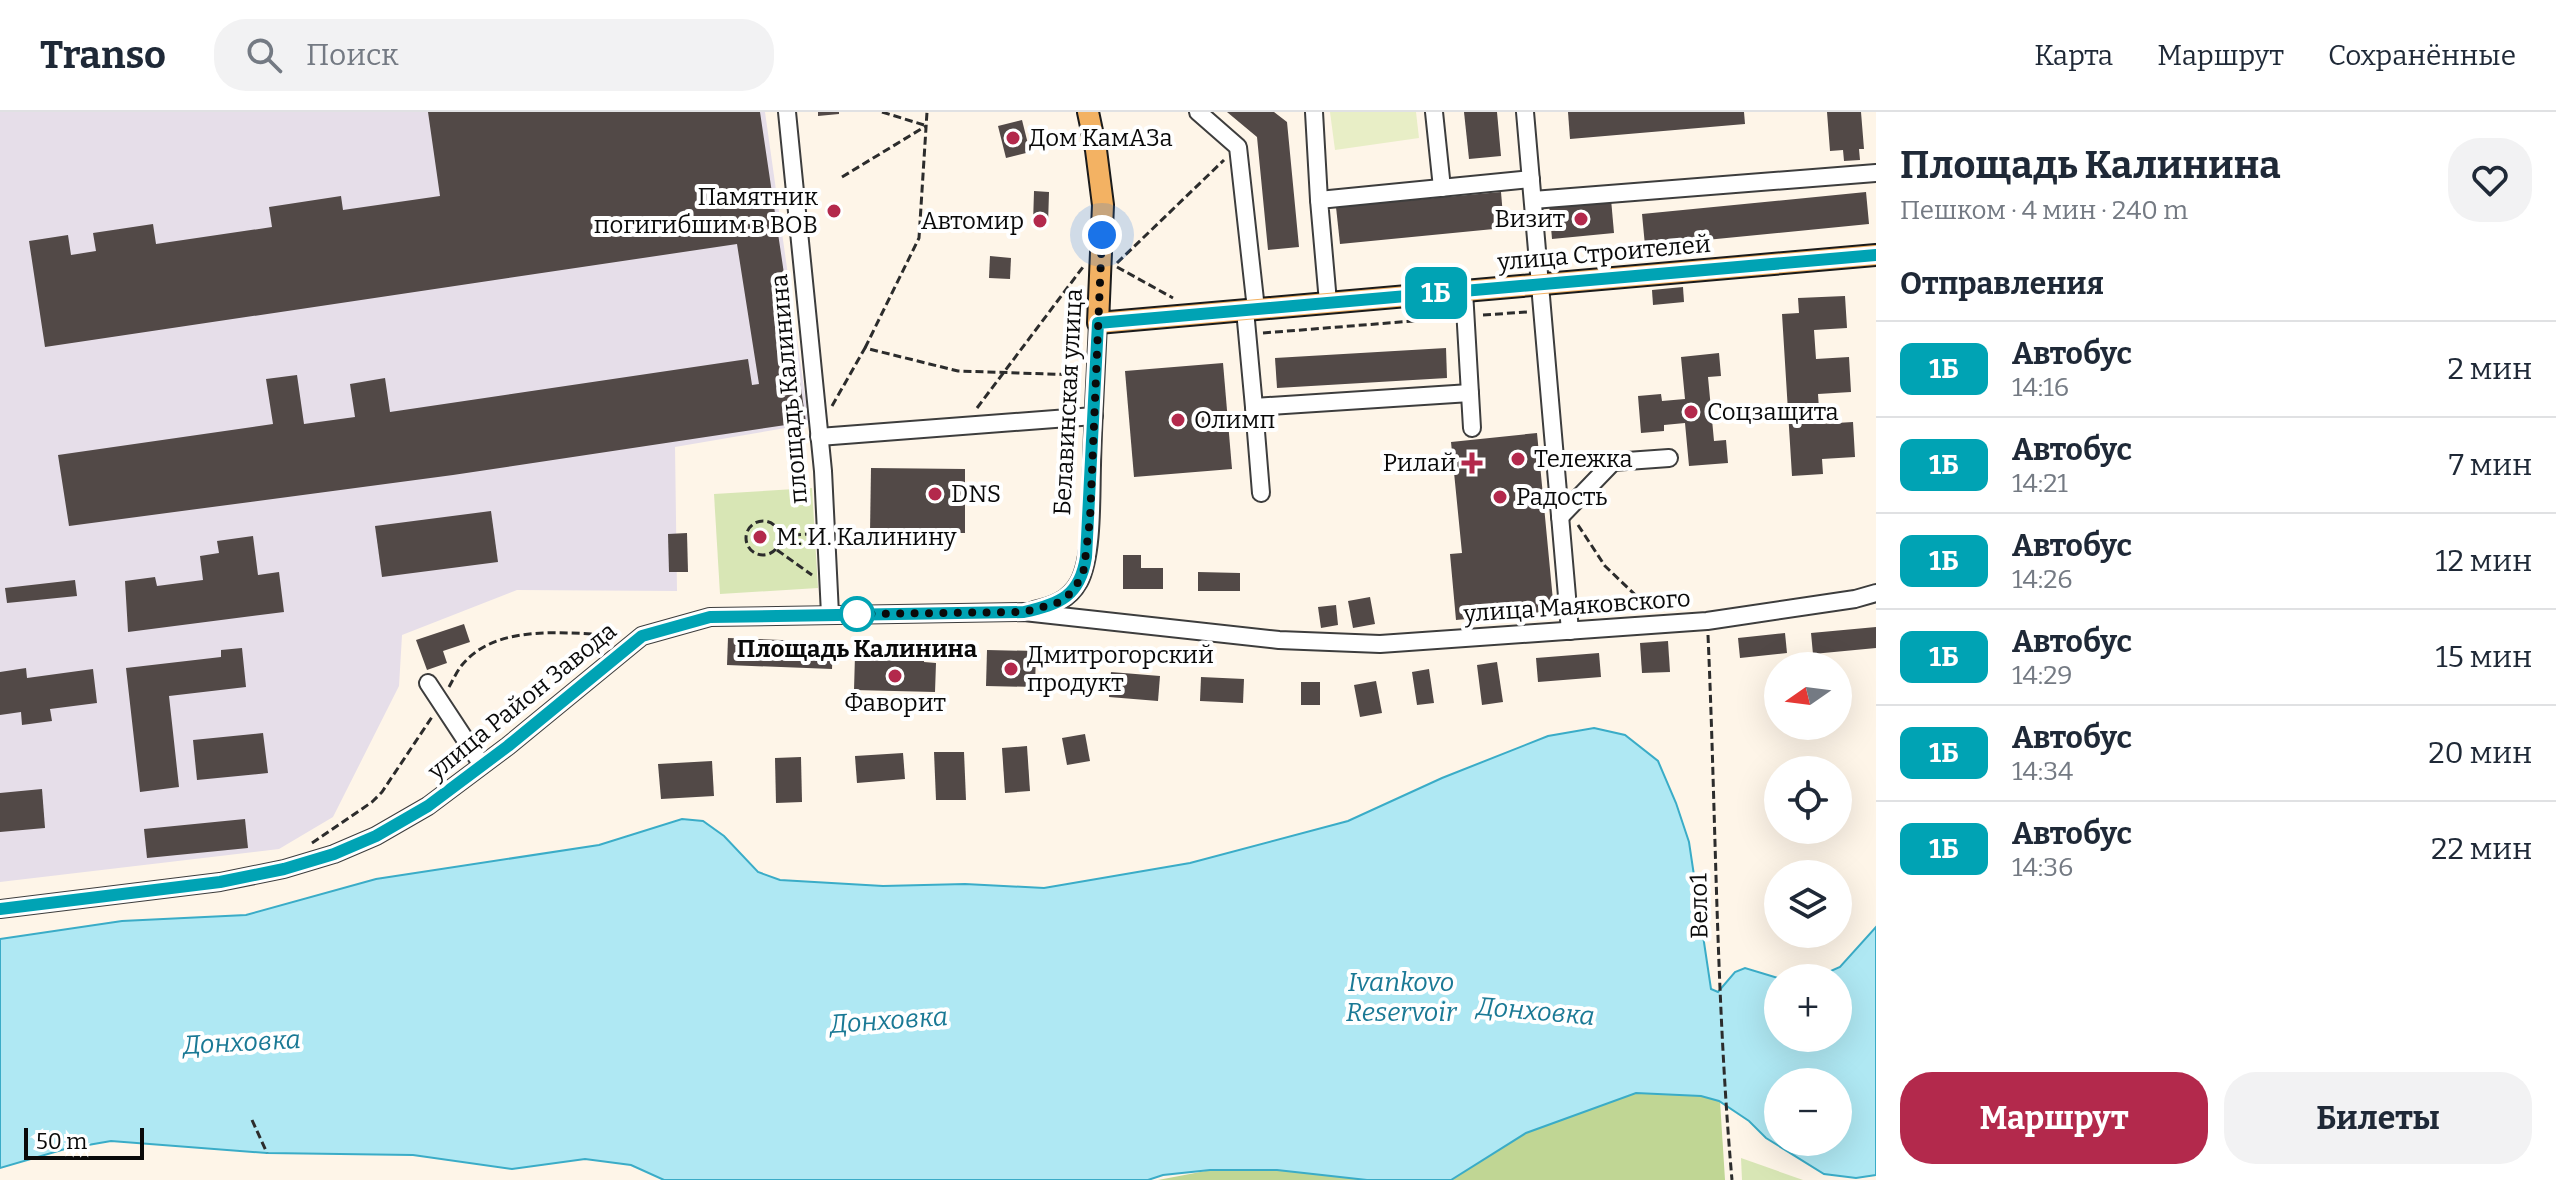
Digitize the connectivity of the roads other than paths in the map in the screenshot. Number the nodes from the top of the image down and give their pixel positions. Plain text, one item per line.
1 (787, 112) edge
2 (1088, 112) edge
3 (1198, 112) edge
4 (1314, 112) edge
5 (1434, 112) edge
6 (1525, 112) edge
7 (1876, 173) edge
8 (1531, 179) junction
9 (1442, 188) junction
10 (1319, 200) junction
11 (1533, 200) junction
12 (1876, 255) edge
13 (1540, 284) junction
14 (1464, 291) junction
15 (1328, 302) junction
16 (1251, 309) junction
17 (1098, 323) junction
18 (1470, 393) junction
19 (1254, 407) junction
20 (1094, 416) junction
21 (1472, 428) dead end
22 (819, 433) junction
23 (1669, 458) dead end
24 (1261, 493) dead end
25 (1563, 512) junction
26 (1876, 593) edge
27 (1024, 612) junction
28 (830, 614) junction
29 (1570, 631) junction
30 (1279, 640) joint
31 (428, 683) dead end
32 (482, 765) junction
33 (0, 909) edge

1 - 22 street, площадь Калинина
2 - 17 main road, Белавинская улица
3 - 16 street
4 - 10 street
5 - 9 street
6 - 8 street
7 - 11 street
8 - 9 street
8 - 11 street
9 - 10 street
10 - 15 street
11 - 13 street
12 - 13 main road, улица Строителей
13 - 14 main road, улица Строителей
13 - 25 street
14 - 15 main road, улица Строителей
14 - 18 street
15 - 16 main road, улица Строителей
16 - 17 main road, улица Строителей
16 - 19 street
17 - 20 street, Белавинская улица
18 - 19 street
18 - 21 street
19 - 24 street
20 - 22 street
20 - 27 street, Белавинская улица
22 - 28 street, площадь Калинина
23 - 25 street
25 - 29 street
26 - 29 street, улица Маяковского
27 - 28 street, улица Район Завода
27 - 30 street, улица Район Завода
28 - 32 street, улица Район Завода
29 - 30 street, улица Маяковского
31 - 32 street
32 - 33 street, улица Район Завода

